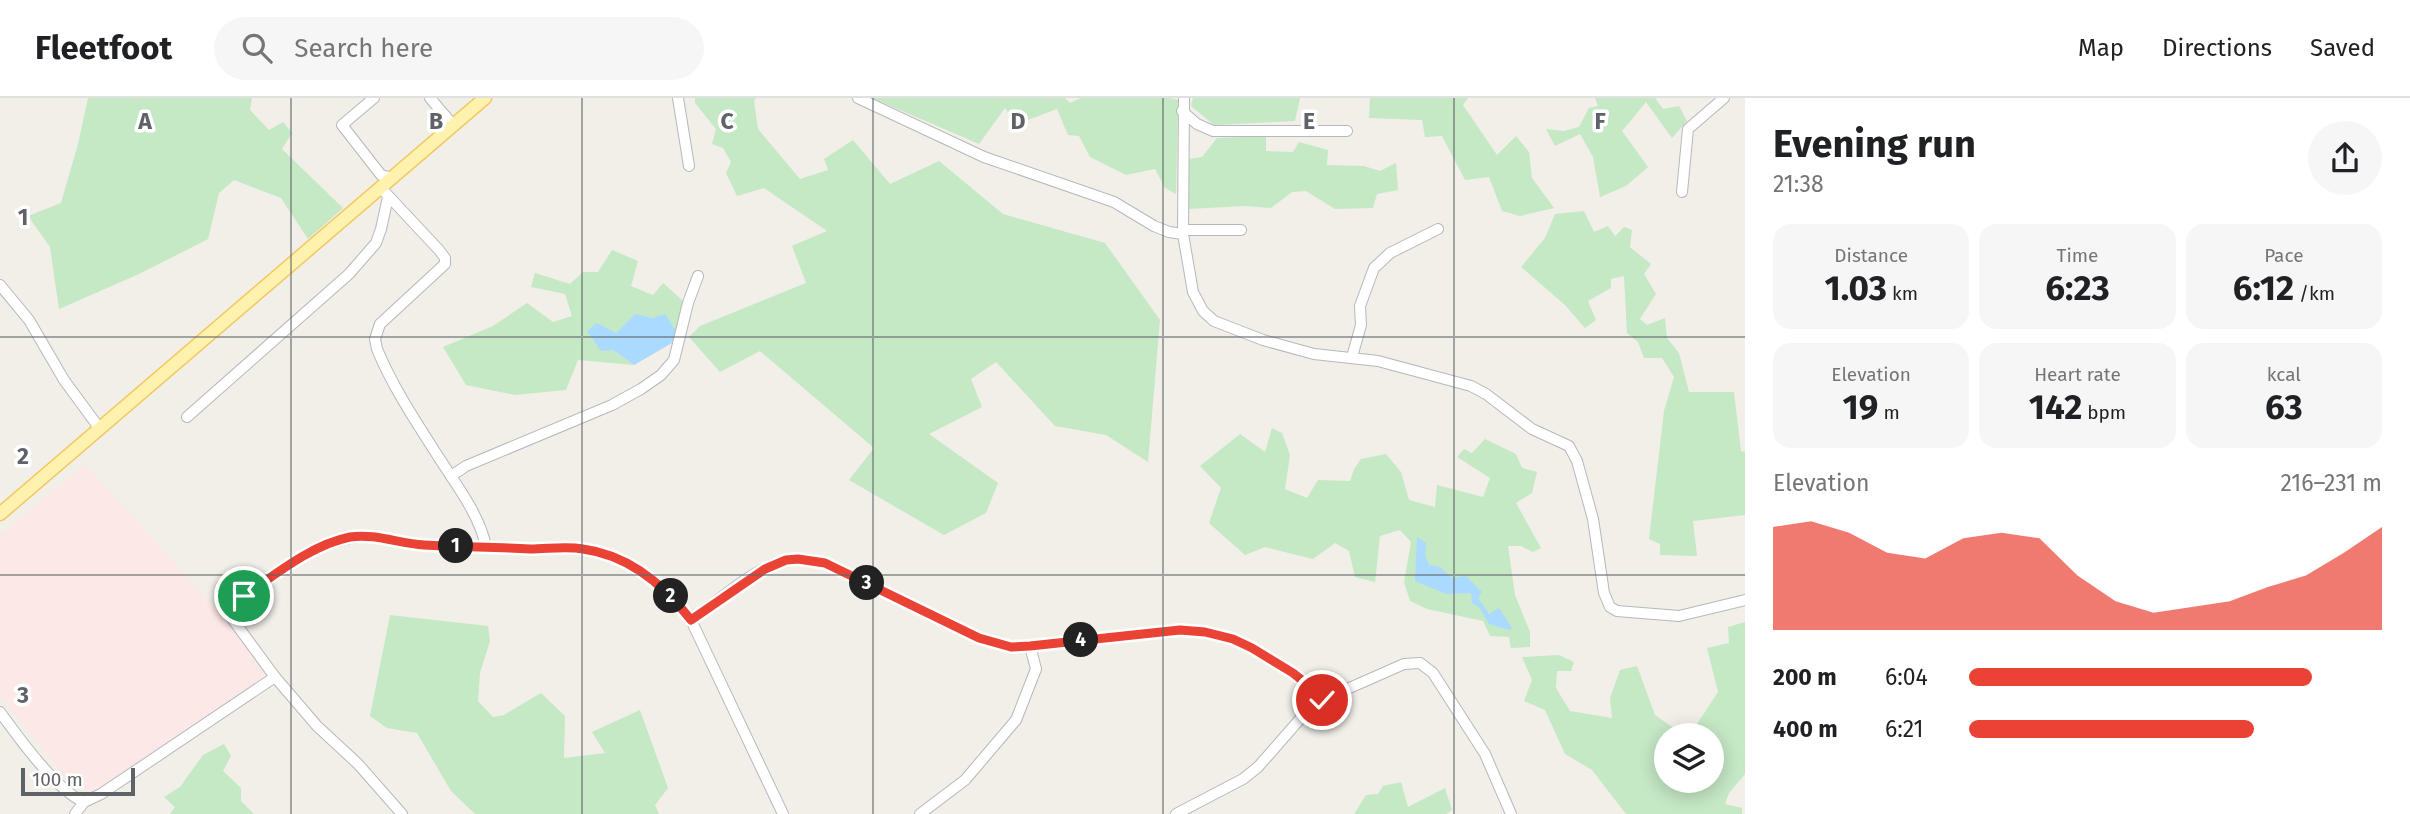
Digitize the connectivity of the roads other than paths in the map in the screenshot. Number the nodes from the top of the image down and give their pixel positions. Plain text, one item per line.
1 (373, 98) edge
2 (430, 98) edge
3 (485, 98) edge
4 (678, 98) edge
5 (858, 98) edge
6 (1184, 98) edge
7 (1724, 98) edge
8 (1182, 111) junction
9 (453, 125) junction
10 (1347, 131) dead end
11 (689, 166) dead end
12 (393, 178) junction
13 (1682, 192) dead end
14 (384, 193) junction
15 (1438, 229) dead end
16 (1241, 230) dead end
17 (1183, 232) junction
18 (698, 276) dead end
19 (0, 285) edge
20 (1352, 357) junction
21 (187, 417) dead end
22 (100, 429) junction
23 (451, 476) junction
24 (0, 514) edge
25 (486, 546) junction
26 (1745, 600) edge
27 (691, 620) junction
28 (1030, 646) junction
29 (275, 677) junction
30 (1322, 700) junction
31 (0, 712) edge
32 (4, 725) edge
33 (85, 802) junction
34 (75, 814) edge
35 (402, 814) edge
36 (783, 814) edge
37 (920, 814) edge
38 (1176, 814) edge
39 (1511, 814) edge

1 - 12 street
2 - 9 street
3 - 9 main road
4 - 11 street
5 - 17 street
6 - 8 street
7 - 13 street
8 - 10 street
8 - 17 street
9 - 12 main road
12 - 14 main road
14 - 21 street
14 - 22 main road
14 - 23 street
15 - 20 street
16 - 17 street
17 - 20 street
18 - 23 street
19 - 22 street
20 - 26 street
22 - 24 main road
23 - 25 street
25 - 27 street
25 - 29 street
27 - 28 street
27 - 36 street
28 - 30 street
28 - 37 street
29 - 33 street
29 - 35 street
30 - 38 street
30 - 39 street
31 - 32 street
32 - 33 street
33 - 34 street

